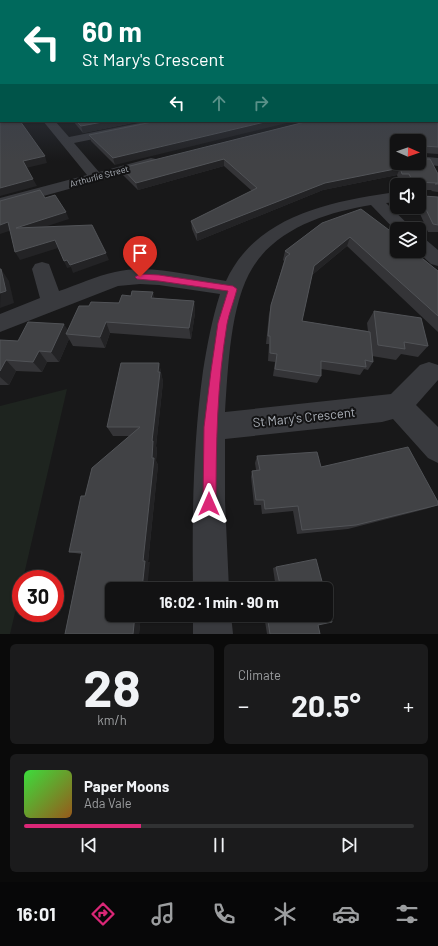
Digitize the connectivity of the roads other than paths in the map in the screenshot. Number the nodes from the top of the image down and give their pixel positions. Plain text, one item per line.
1 (50, 122) edge
2 (163, 122) edge
3 (66, 141) junction
4 (164, 159) edge
5 (95, 176) junction
6 (390, 198) edge
7 (374, 200) junction
8 (0, 203) edge
9 (397, 222) edge
10 (42, 269) dead end
11 (233, 289) junction
12 (52, 302) junction
13 (0, 322) edge
14 (429, 373) dead end
15 (398, 405) junction
16 (210, 427) junction
17 (438, 448) edge
18 (211, 582) edge
19 (212, 622) edge
20 (213, 634) edge

1 - 3 street
2 - 3 street
3 - 5 street
4 - 5 street, Arthurlie Street
5 - 8 street, Arthurlie Street
6 - 7 street
7 - 9 street
7 - 11 street
10 - 12 street
11 - 12 street
11 - 16 street
12 - 13 street
14 - 15 street
15 - 16 street, St Mary's Crescent
15 - 17 street
16 - 18 street
19 - 20 street

